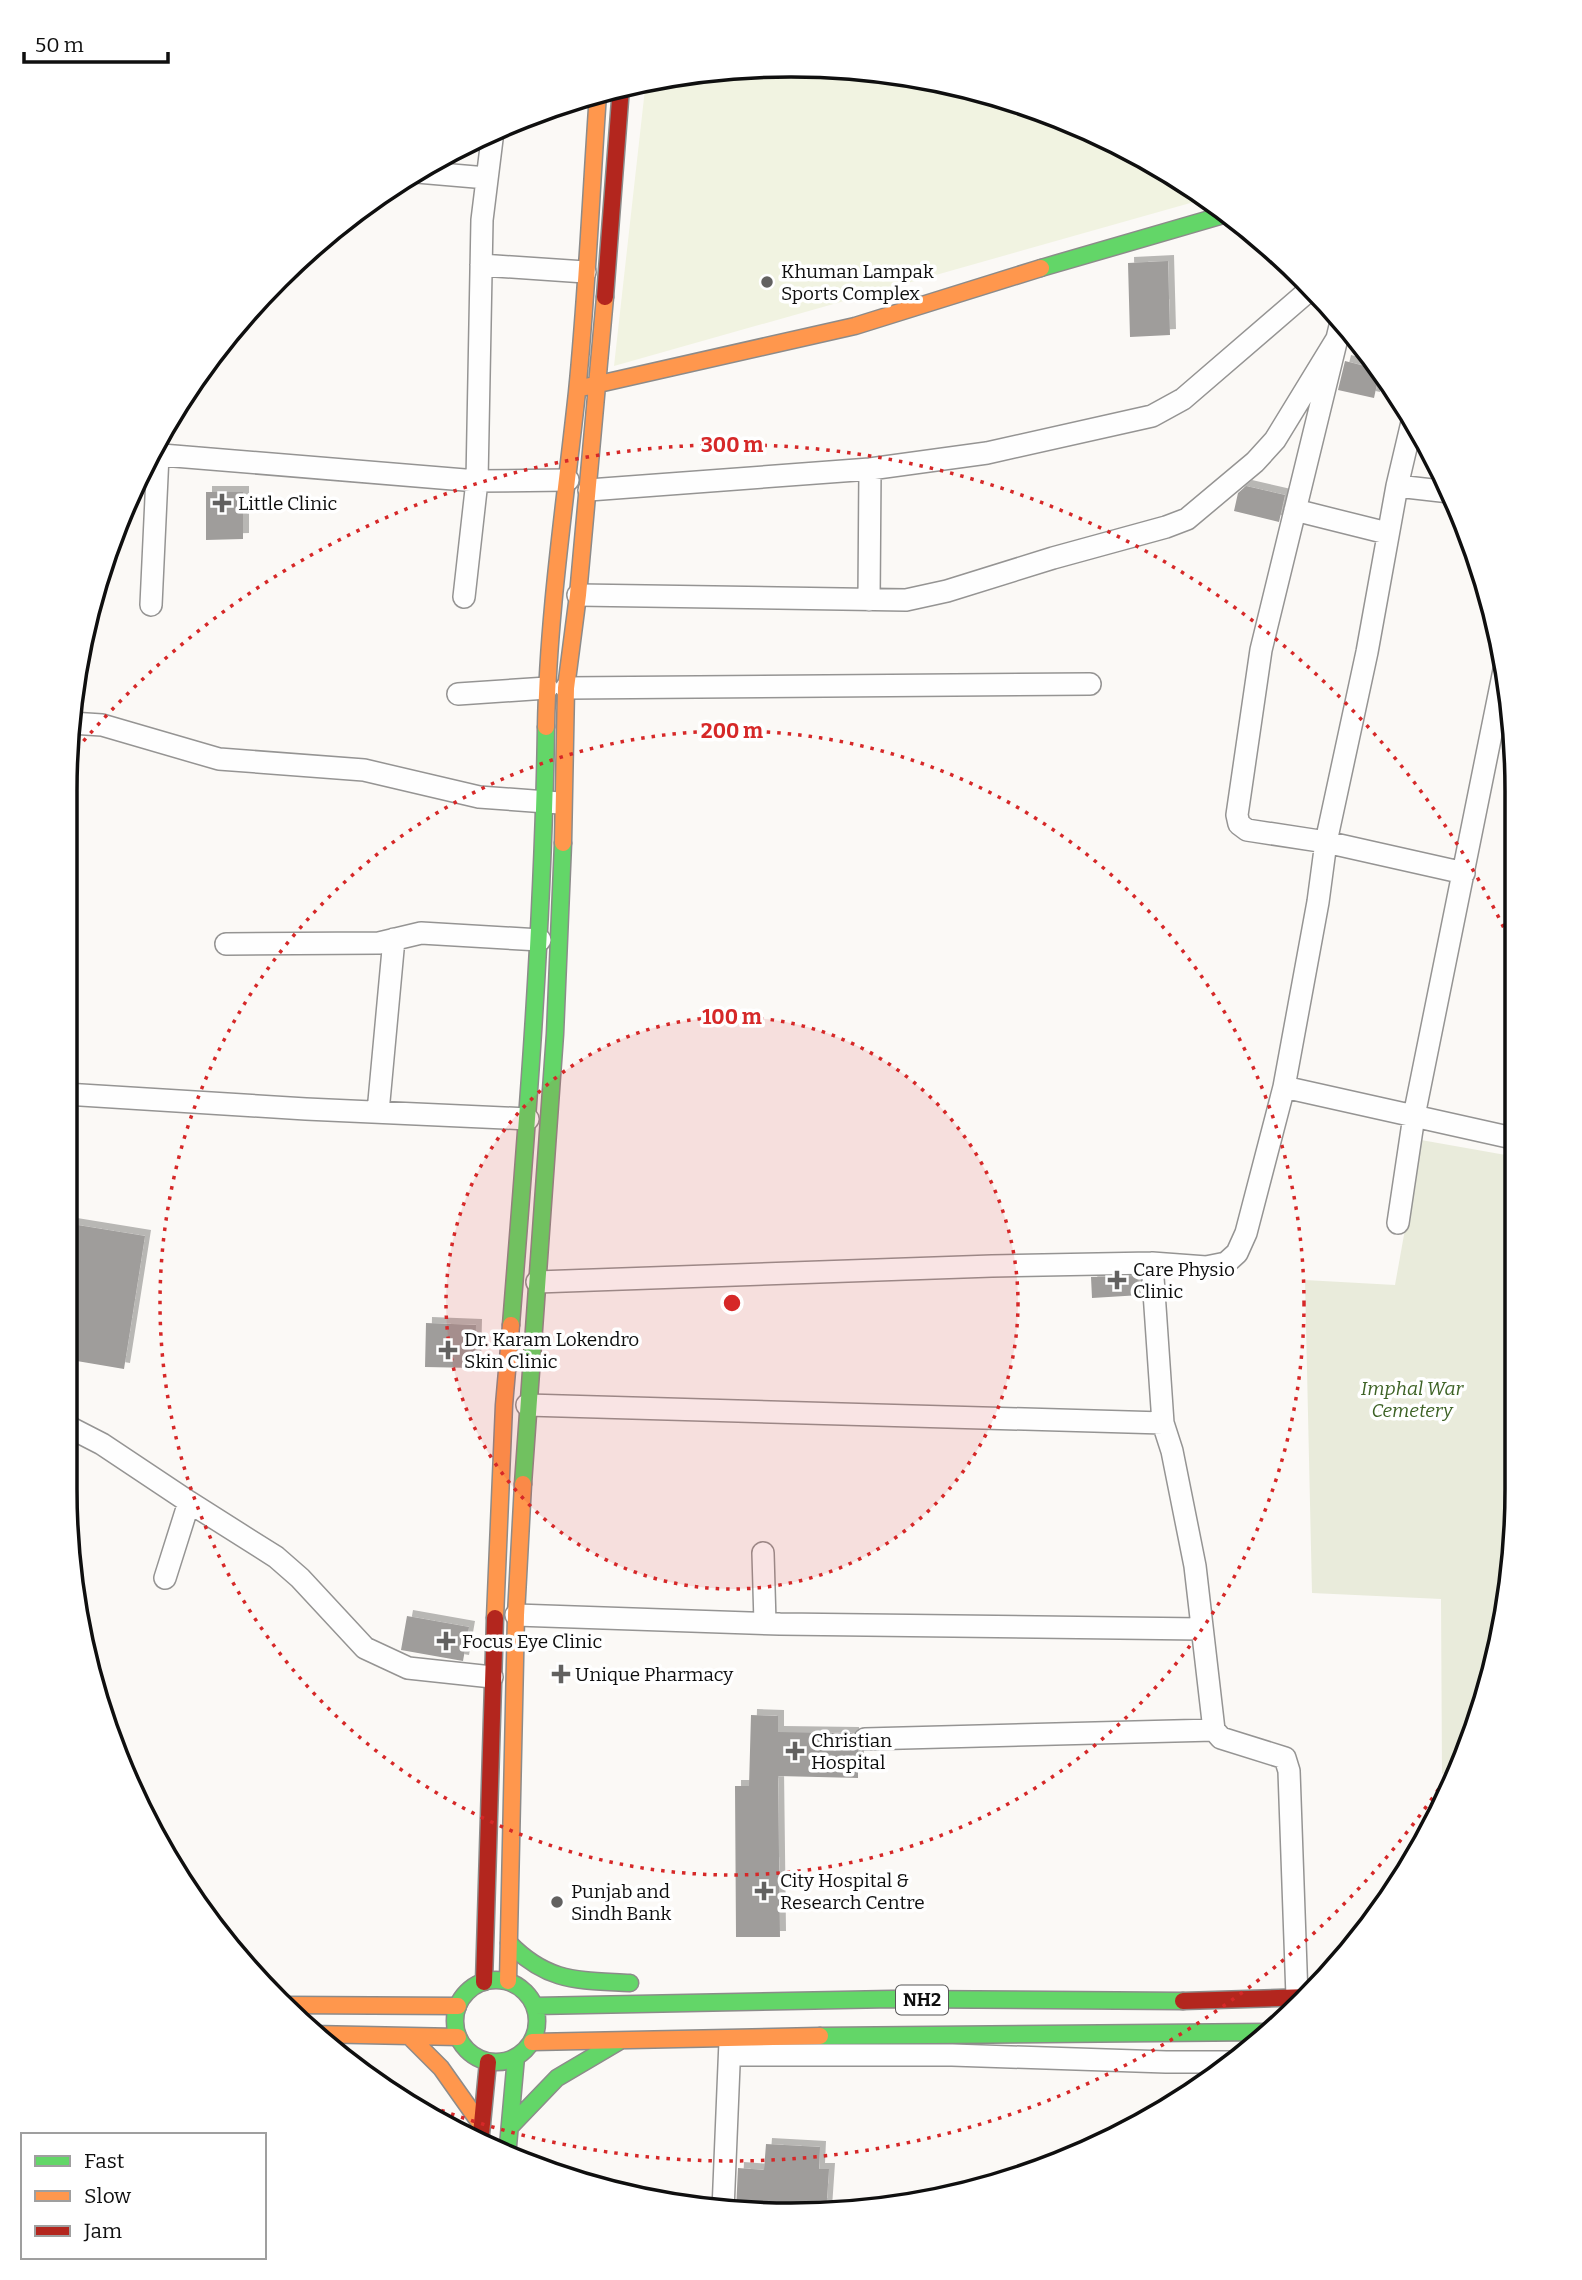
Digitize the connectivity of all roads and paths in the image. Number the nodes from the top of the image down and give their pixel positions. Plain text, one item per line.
1 (620, 98) edge
2 (597, 104) edge
3 (491, 143) edge
4 (433, 173) edge
5 (487, 178) junction
6 (1215, 217) edge
7 (481, 265) junction
8 (585, 272) junction
9 (1305, 295) edge
10 (1337, 332) edge
11 (1338, 333) edge
12 (598, 386) junction
13 (577, 389) junction
14 (1409, 434) edge
15 (162, 455) edge
16 (870, 469) junction
17 (154, 470) edge
18 (568, 480) junction
19 (477, 481) junction
20 (1397, 486) junction
21 (589, 490) junction
22 (1438, 491) edge
23 (1294, 510) junction
24 (1387, 533) junction
25 (578, 594) junction
26 (464, 597) dead end
27 (869, 600) junction
28 (151, 605) dead end
29 (1090, 684) dead end
30 (556, 688) junction
31 (458, 694) dead end
32 (1499, 696) edge
33 (81, 724) edge
34 (555, 803) junction
35 (1326, 842) junction
36 (1464, 873) junction
37 (394, 939) junction
38 (540, 940) junction
39 (226, 944) dead end
40 (1284, 1087) junction
41 (77, 1095) edge
42 (379, 1112) junction
43 (1414, 1116) junction
44 (528, 1119) junction
45 (1505, 1136) edge
46 (523, 1181) junction
47 (544, 1183) junction
48 (1398, 1223) dead end
49 (1153, 1263) junction
50 (537, 1282) junction
51 (527, 1405) junction
52 (1163, 1423) junction
53 (77, 1431) edge
54 (189, 1502) junction
55 (763, 1553) dead end
56 (165, 1578) dead end
57 (516, 1615) junction
58 (765, 1623) junction
59 (1202, 1629) junction
60 (492, 1677) junction
61 (1214, 1730) junction
62 (865, 1739) dead end
63 (509, 1943) junction
64 (508, 1981) junction
65 (484, 1982) junction
66 (643, 1984) dead end
67 (668, 1987) dead end
68 (1302, 1987) edge
69 (1292, 1997) edge
70 (727, 2001) junction
71 (298, 2005) edge
72 (458, 2006) junction
73 (535, 2006) junction
74 (1255, 2032) edge
75 (330, 2034) edge
76 (408, 2036) junction
77 (458, 2036) junction
78 (622, 2039) junction
79 (532, 2042) junction
80 (730, 2046) junction
81 (516, 2057) junction
82 (488, 2062) junction
83 (1216, 2062) edge
84 (482, 2126) junction
85 (510, 2127) junction
86 (481, 2132) edge
87 (508, 2144) edge
88 (723, 2199) edge

1 - 12 main road
2 - 8 main road
3 - 5 street
4 - 5 street
5 - 7 street
6 - 12 main road
7 - 8 street
7 - 19 street
8 - 13 main road
9 - 16 street
10 - 27 street
11 - 23 street
12 - 13 main road
12 - 21 main road
13 - 18 main road
14 - 20 street
15 - 19 street
16 - 21 street
16 - 27 street
17 - 28 street
18 - 19 street
18 - 30 main road
19 - 26 street
20 - 22 street
20 - 24 street
21 - 25 main road
23 - 24 street
23 - 35 street
24 - 35 street
25 - 27 street
25 - 30 main road
29 - 30 street
30 - 31 street
30 - 34 main road
32 - 36 street
33 - 34 street
34 - 38 main road
34 - 47 main road
35 - 36 street
35 - 40 street
36 - 43 street
37 - 38 street
37 - 39 street
37 - 42 street
38 - 44 main road
40 - 43 street
40 - 49 street
41 - 42 street
42 - 44 street
43 - 45 street
43 - 48 street
44 - 46 main road
46 - 47 main road
46 - 60 main road
47 - 50 main road
49 - 50 street
49 - 52 street
50 - 51 main road
51 - 52 street
51 - 57 main road
52 - 59 street
53 - 54 street
54 - 56 street
54 - 60 street
55 - 58 street
57 - 58 street
57 - 63 main road
58 - 59 street
59 - 61 street
60 - 65 main road
61 - 62 street
61 - 68 street
63 - 64 main road
63 - 66 main road
64 - 65 main road
64 - 73 main road
65 - 72 main road
67 - 70 main road
69 - 70 main road, NH2
70 - 73 main road, NH2
71 - 72 main road
72 - 77 main road
73 - 79 main road
74 - 80 main road, NH2
75 - 76 main road
76 - 77 main road
76 - 84 main road
77 - 82 main road
78 - 79 main road, NH2
78 - 80 main road, NH2
78 - 85 main road
79 - 81 main road
80 - 83 street
80 - 88 street
81 - 82 main road
81 - 85 main road
82 - 84 main road
84 - 86 main road
85 - 87 main road

